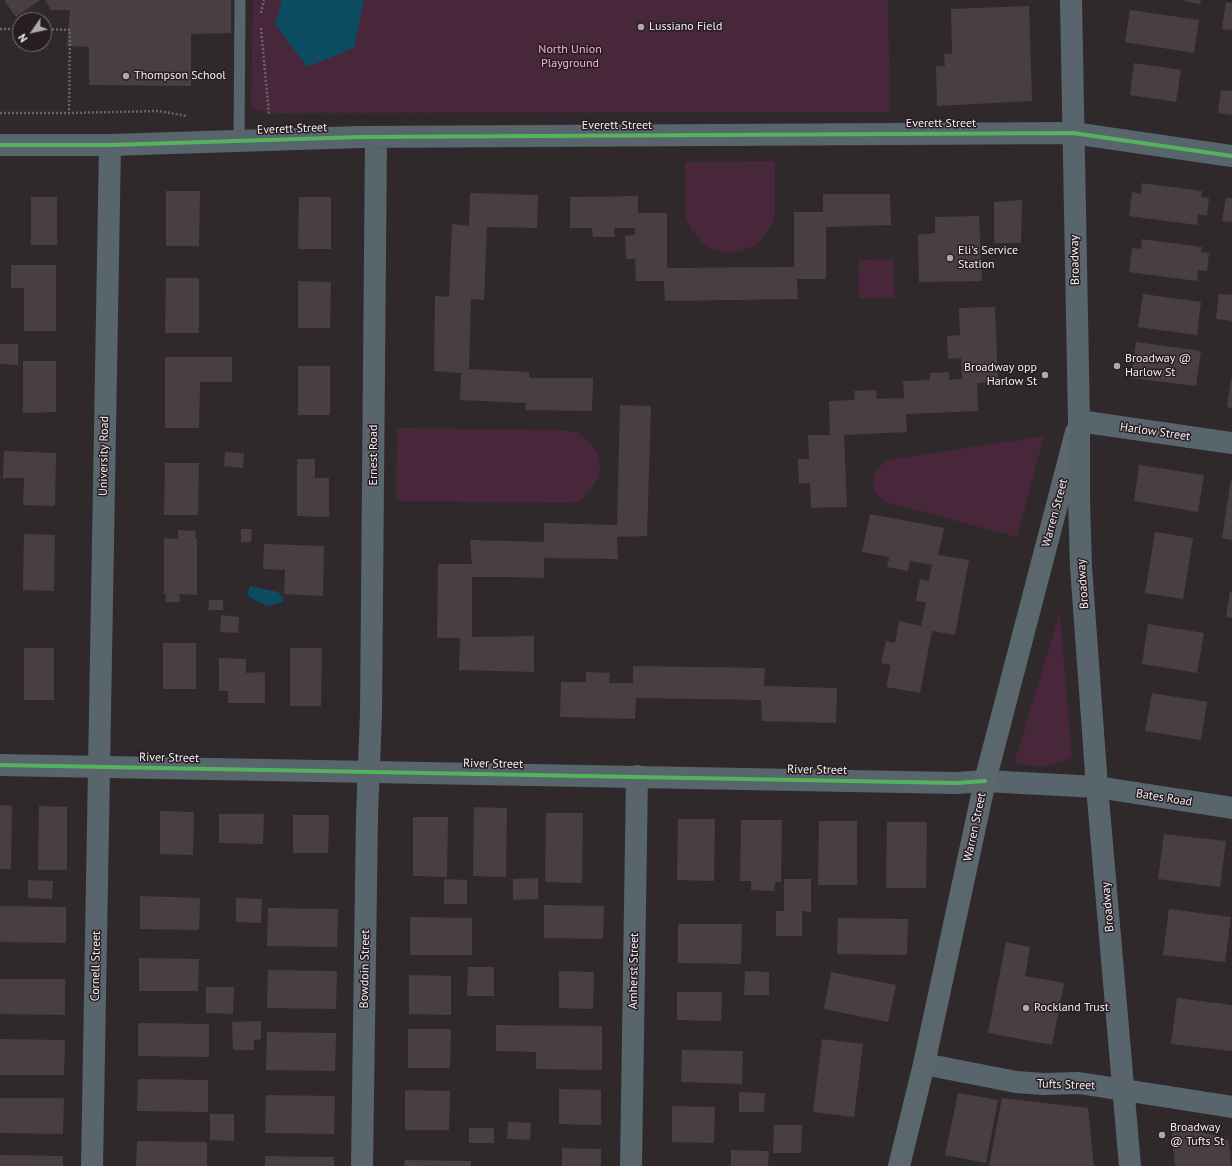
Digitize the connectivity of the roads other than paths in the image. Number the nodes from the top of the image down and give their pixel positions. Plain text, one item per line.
1 (240, 0) edge
2 (1071, 0) edge
3 (1073, 133) junction
4 (376, 137) junction
5 (238, 141) junction
6 (0, 145) edge
7 (110, 145) junction
8 (1232, 156) edge
9 (1078, 421) junction
10 (1232, 443) edge
11 (0, 765) edge
12 (99, 767) junction
13 (368, 773) junction
14 (637, 776) junction
15 (985, 781) junction
16 (1097, 787) junction
17 (1232, 808) edge
18 (924, 1064) junction
19 (1124, 1090) junction
20 (1232, 1107) edge
21 (92, 1166) edge
22 (362, 1166) edge
23 (631, 1166) edge
24 (899, 1166) edge
25 (1130, 1166) edge

1 - 5 lane
2 - 3 street, Broadway
3 - 4 street, Everett Street
3 - 8 street, Everett Street
3 - 9 street, Broadway
4 - 5 street, Everett Street
4 - 13 street, Ernest Road
5 - 7 street, Everett Street
6 - 7 street, Everett Street
7 - 12 street, University Road
9 - 10 street, Harlow Street
9 - 15 main road, Warren Street
9 - 16 street, Broadway
11 - 12 street, River Street
12 - 13 street, River Street
12 - 21 street, Cornell Street
13 - 14 street, River Street
13 - 22 street, Bowdoin Street
14 - 15 street, River Street
14 - 23 street, Amherst Street
15 - 16 street, River Street
15 - 18 main road, Warren Street
16 - 17 street, Bates Road
16 - 19 street, Broadway
18 - 19 street, Tufts Street
18 - 24 main road, Warren Street
19 - 20 street, Tufts Street
19 - 25 street, Broadway

